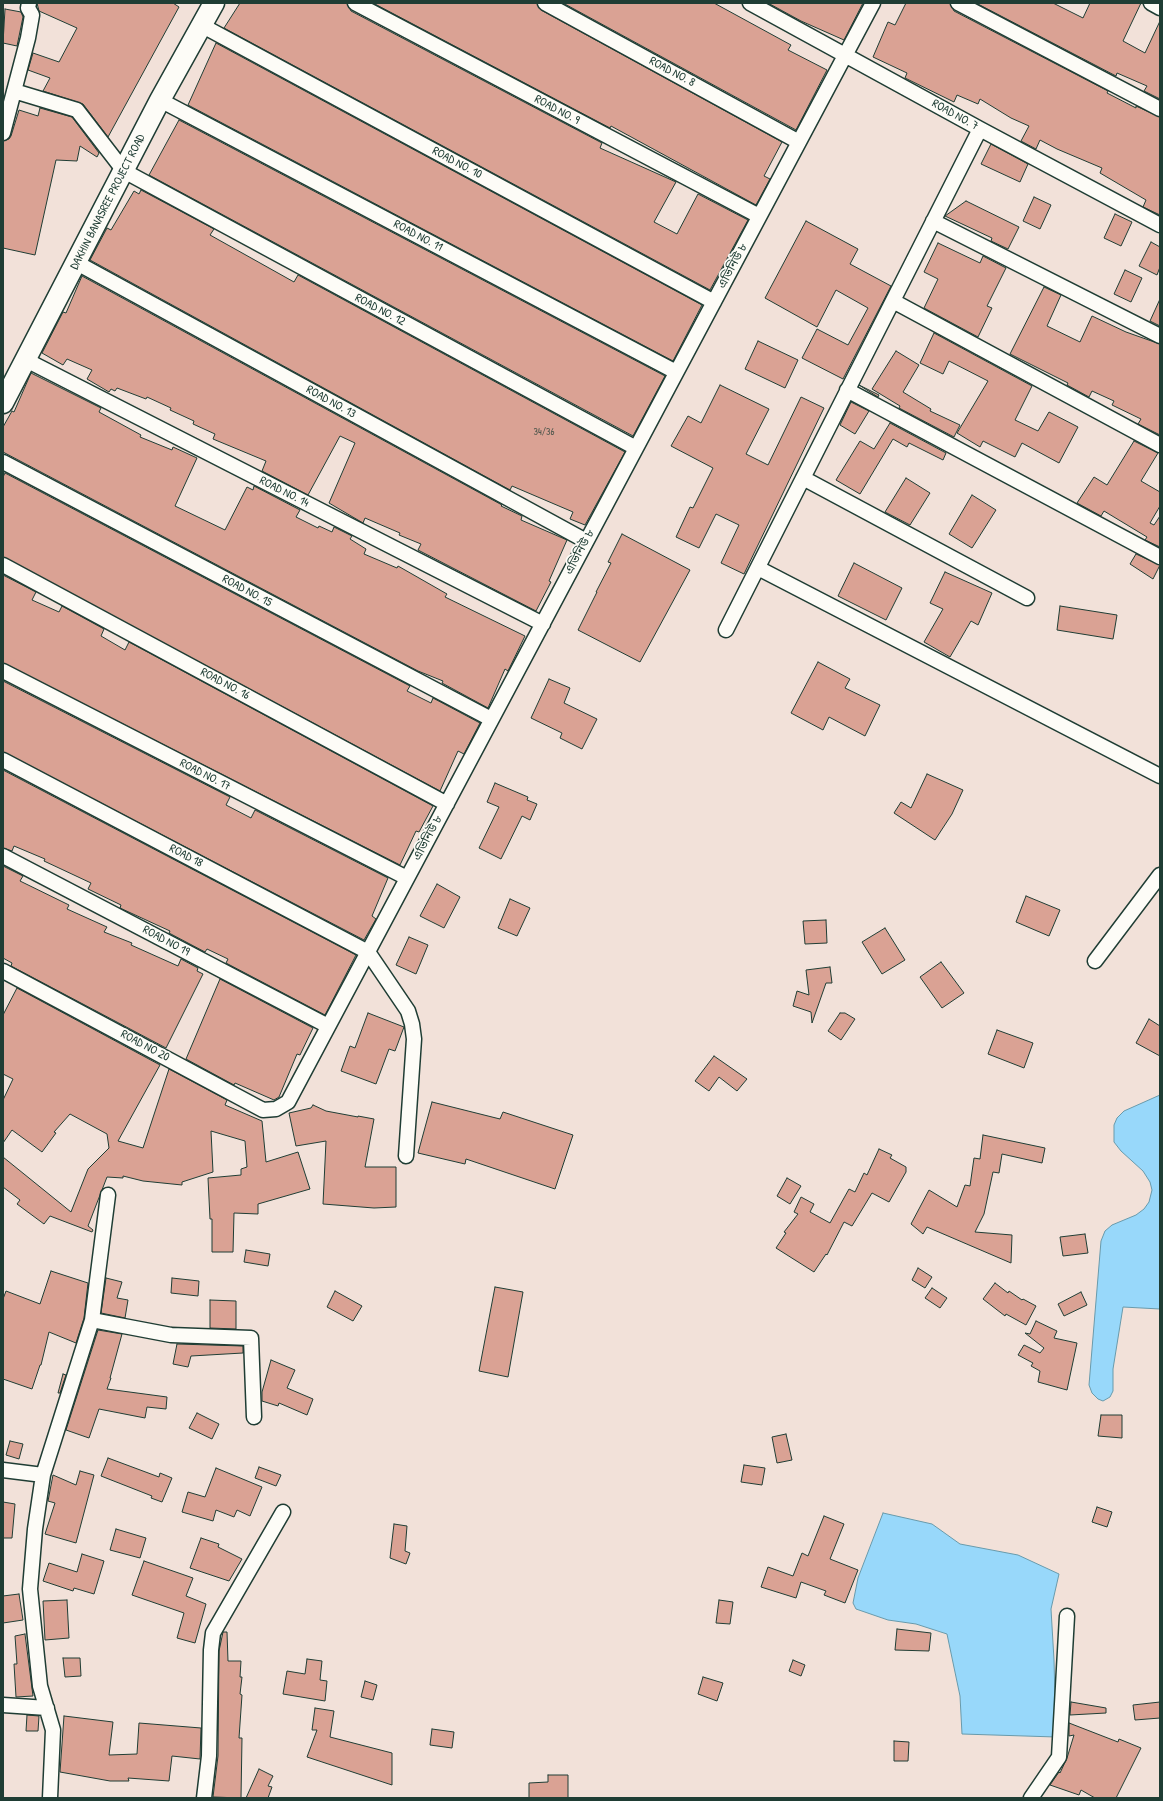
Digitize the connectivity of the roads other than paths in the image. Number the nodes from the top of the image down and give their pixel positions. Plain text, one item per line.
1 (29, 3) edge
2 (214, 3) edge
3 (355, 3) edge
4 (545, 3) edge
5 (750, 3) edge
6 (873, 3) edge
7 (958, 3) edge
8 (1152, 3) edge
9 (1160, 8) edge
10 (201, 25) junction
11 (845, 55) junction
12 (14, 91) junction
13 (160, 100) junction
14 (1160, 109) edge
15 (980, 129) junction
16 (3, 133) edge
17 (799, 142) junction
18 (124, 171) junction
19 (759, 216) junction
20 (933, 221) junction
21 (1160, 225) edge
22 (77, 262) junction
23 (893, 301) junction
24 (714, 302) junction
25 (1160, 336) edge
26 (26, 360) junction
27 (676, 372) junction
28 (847, 390) junction
29 (3, 403) edge
30 (1160, 445) edge
31 (636, 448) junction
32 (3, 462) edge
33 (803, 478) junction
34 (586, 541) junction
35 (1160, 557) edge
36 (3, 565) edge
37 (758, 568) junction
38 (1026, 598) dead end
39 (542, 624) junction
40 (726, 630) dead end
41 (3, 671) edge
42 (492, 720) junction
43 (3, 760) edge
44 (1160, 776) edge
45 (447, 804) junction
46 (3, 856) edge
47 (1160, 875) edge
48 (407, 878) junction
49 (368, 952) junction
50 (1095, 961) dead end
51 (5, 976) edge
52 (328, 1026) junction
53 (288, 1102) joint
54 (406, 1156) dead end
55 (108, 1195) dead end
56 (92, 1320) junction
57 (254, 1417) dead end
58 (3, 1470) edge
59 (43, 1475) junction
60 (283, 1512) dead end
61 (1067, 1616) dead end
62 (3, 1705) edge
63 (47, 1708) junction
64 (50, 1798) edge
65 (204, 1798) edge
66 (1031, 1798) edge

1 - 12 street
2 - 10 street, DAKHIN BANASREE PROJECT ROAD
3 - 19 street, ROAD NO. 9
4 - 17 street, ROAD NO. 8
5 - 11 street, ROAD NO. 7
6 - 11 street, এভিনিউ ৮
7 - 14 street
8 - 9 street
10 - 13 street, DAKHIN BANASREE PROJECT ROAD
10 - 24 street, ROAD NO. 10
11 - 15 street, ROAD NO. 7
11 - 17 street, এভিনিউ ৮
12 - 16 street
12 - 18 street
13 - 18 street, DAKHIN BANASREE PROJECT ROAD
13 - 27 street, ROAD NO. 11
15 - 20 street
15 - 21 street, ROAD NO. 7
17 - 19 street, এভিনিউ ৮
18 - 22 street, DAKHIN BANASREE PROJECT ROAD
18 - 31 street, ROAD NO. 12
19 - 24 street, এভিনিউ ৮
20 - 23 street
20 - 25 street
22 - 26 street, DAKHIN BANASREE PROJECT ROAD
22 - 34 street, ROAD NO. 13
23 - 28 street
23 - 30 street
24 - 27 street, এভিনিউ ৮
26 - 29 street, DAKHIN BANASREE PROJECT ROAD
26 - 39 street, ROAD NO. 14
27 - 31 street, এভিনিউ ৮
28 - 33 street
28 - 35 street
31 - 34 street, এভিনিউ ৮
32 - 42 street, ROAD NO. 15
33 - 37 street
33 - 38 street
34 - 39 street, এভিনিউ ৮
36 - 45 street, ROAD NO. 16
37 - 40 street
37 - 44 street
39 - 42 street, এভিনিউ ৮
41 - 48 street, ROAD NO. 17
42 - 45 street, এভিনিউ ৮
43 - 49 street, ROAD 18
45 - 48 street, এভিনিউ ৮
46 - 52 street, ROAD NO 19
47 - 50 street
48 - 49 street, এভিনিউ ৮
49 - 52 street, এভিনিউ ৮
49 - 54 street
51 - 53 street, ROAD NO 20
52 - 53 street, এভিনিউ ৮
55 - 56 street
56 - 57 street
56 - 59 street
58 - 59 street
59 - 63 street
60 - 65 street
61 - 66 street
62 - 63 street
63 - 64 street

